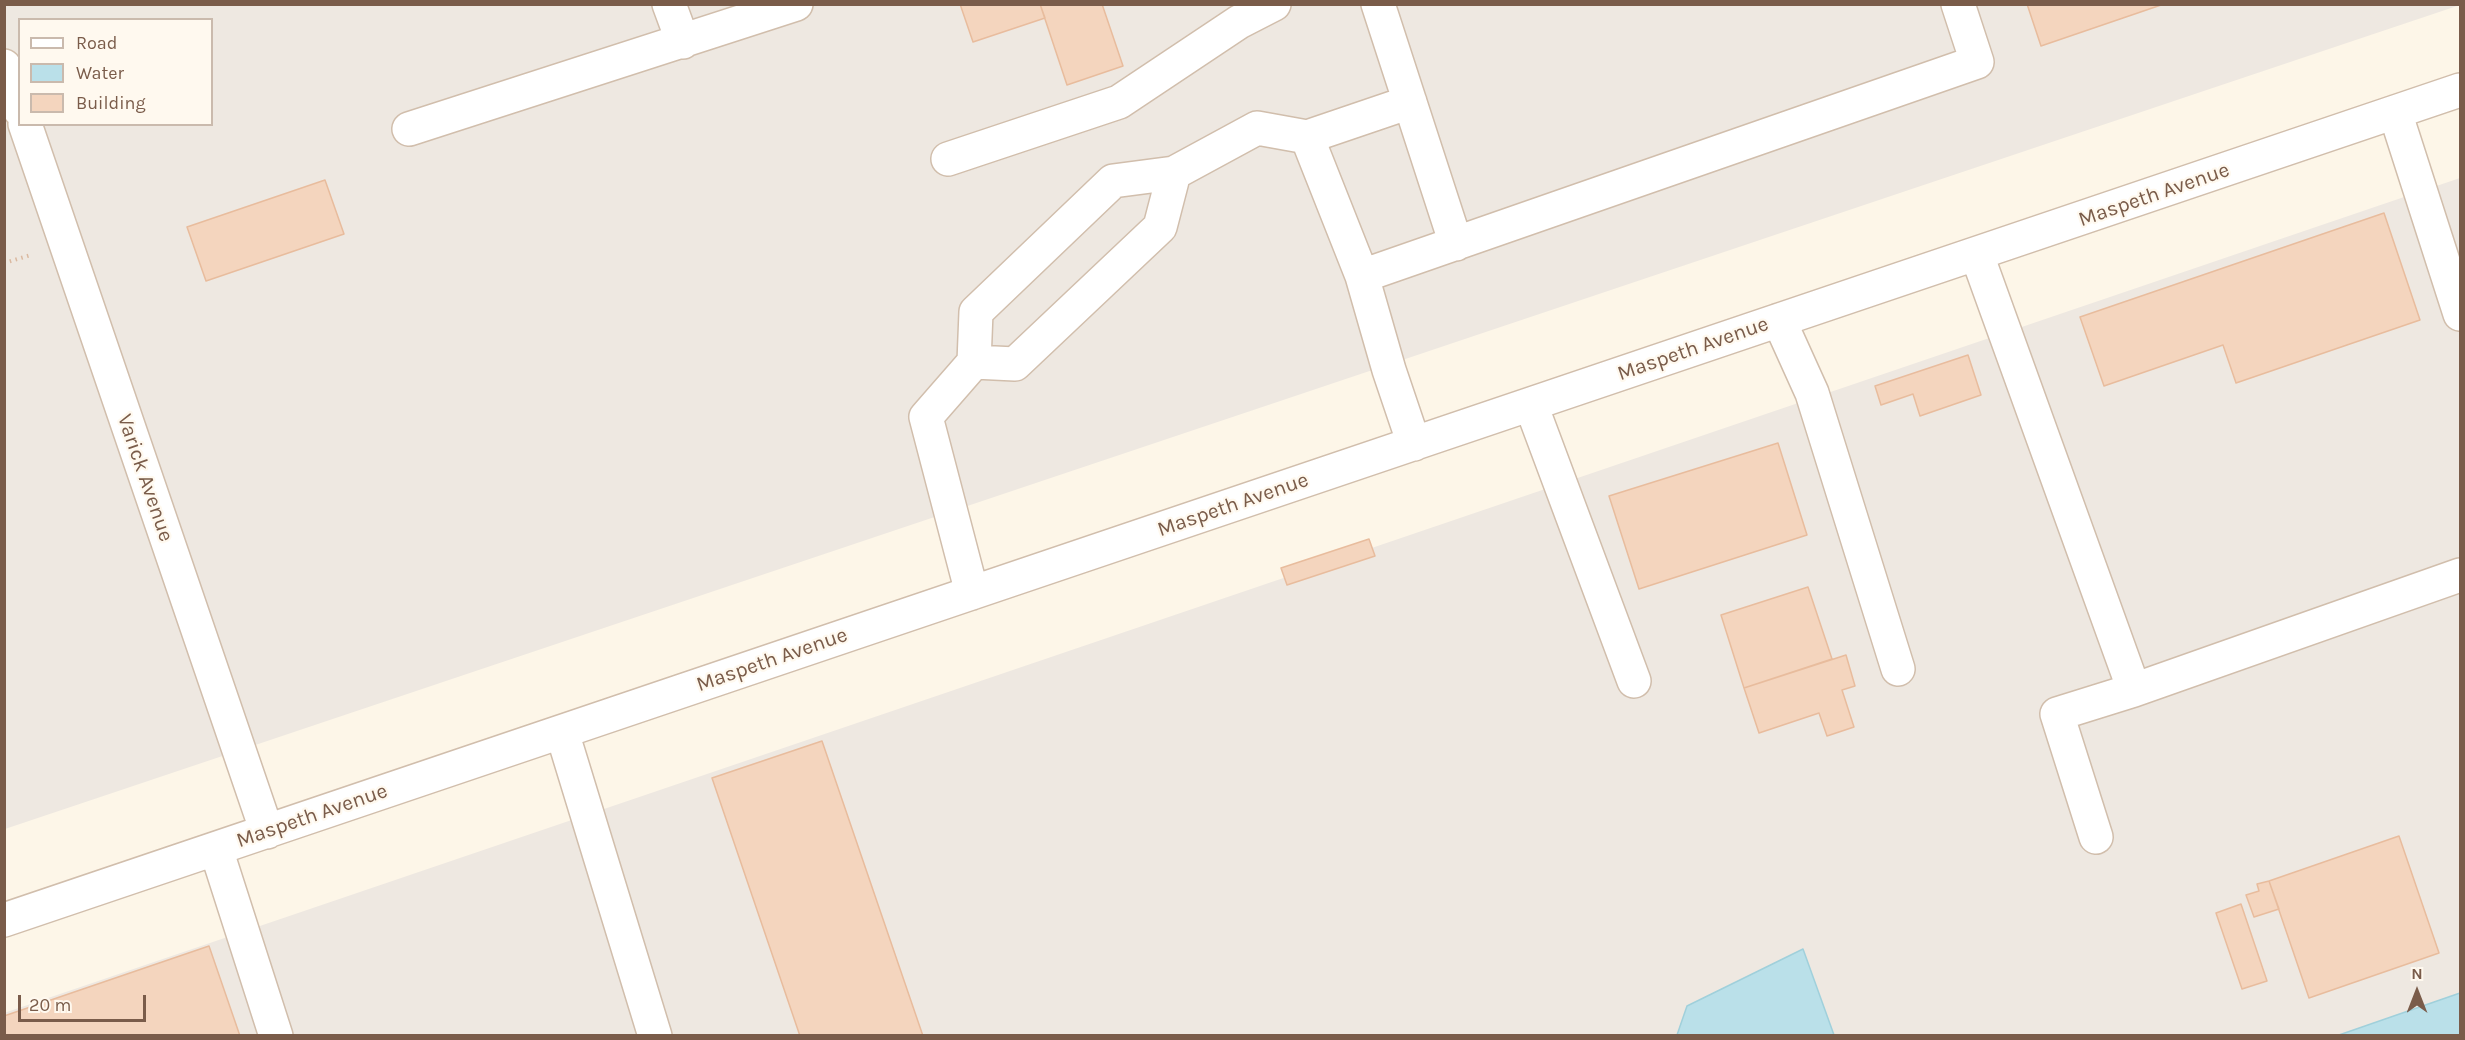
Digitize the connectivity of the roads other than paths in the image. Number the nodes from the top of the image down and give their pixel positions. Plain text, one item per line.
1 (669, 4) edge
2 (796, 4) edge
3 (1274, 4) edge
4 (1378, 4) edge
5 (1958, 4) edge
6 (683, 42) junction
7 (4, 66) edge
8 (2460, 90) edge
9 (1410, 102) junction
10 (18, 104) edge
11 (2395, 112) junction
12 (26, 126) edge
13 (409, 129) dead end
14 (1306, 137) junction
15 (948, 159) dead end
16 (1174, 173) junction
17 (1456, 244) junction
18 (1977, 255) junction
19 (1362, 276) junction
20 (2460, 314) edge
21 (1779, 320) junction
22 (974, 362) junction
23 (1530, 405) junction
24 (1414, 444) junction
25 (2460, 575) edge
26 (972, 593) junction
27 (1898, 669) dead end
28 (1634, 681) dead end
29 (2134, 690) junction
30 (562, 732) junction
31 (267, 832) junction
32 (2096, 837) dead end
33 (216, 849) junction
34 (4, 921) edge
35 (276, 1035) edge
36 (655, 1035) edge

1 - 6 street
2 - 6 street
3 - 15 street
4 - 9 street
5 - 17 street
6 - 13 street
7 - 10 street
8 - 11 street, Maspeth Avenue
9 - 14 street
9 - 17 street
11 - 18 street, Maspeth Avenue
11 - 20 street
12 - 31 street, Varick Avenue
14 - 16 street
14 - 19 street
16 - 22 street
16 - 22 street
17 - 19 street
18 - 21 street, Maspeth Avenue
18 - 29 street
19 - 24 street
21 - 23 street, Maspeth Avenue
21 - 27 street
22 - 26 street
23 - 24 street, Maspeth Avenue
23 - 28 street
24 - 26 street, Maspeth Avenue
25 - 29 street
26 - 30 street, Maspeth Avenue
29 - 32 street
30 - 31 street, Maspeth Avenue
30 - 36 street
31 - 33 street, Maspeth Avenue
33 - 34 street, Maspeth Avenue
33 - 35 street

